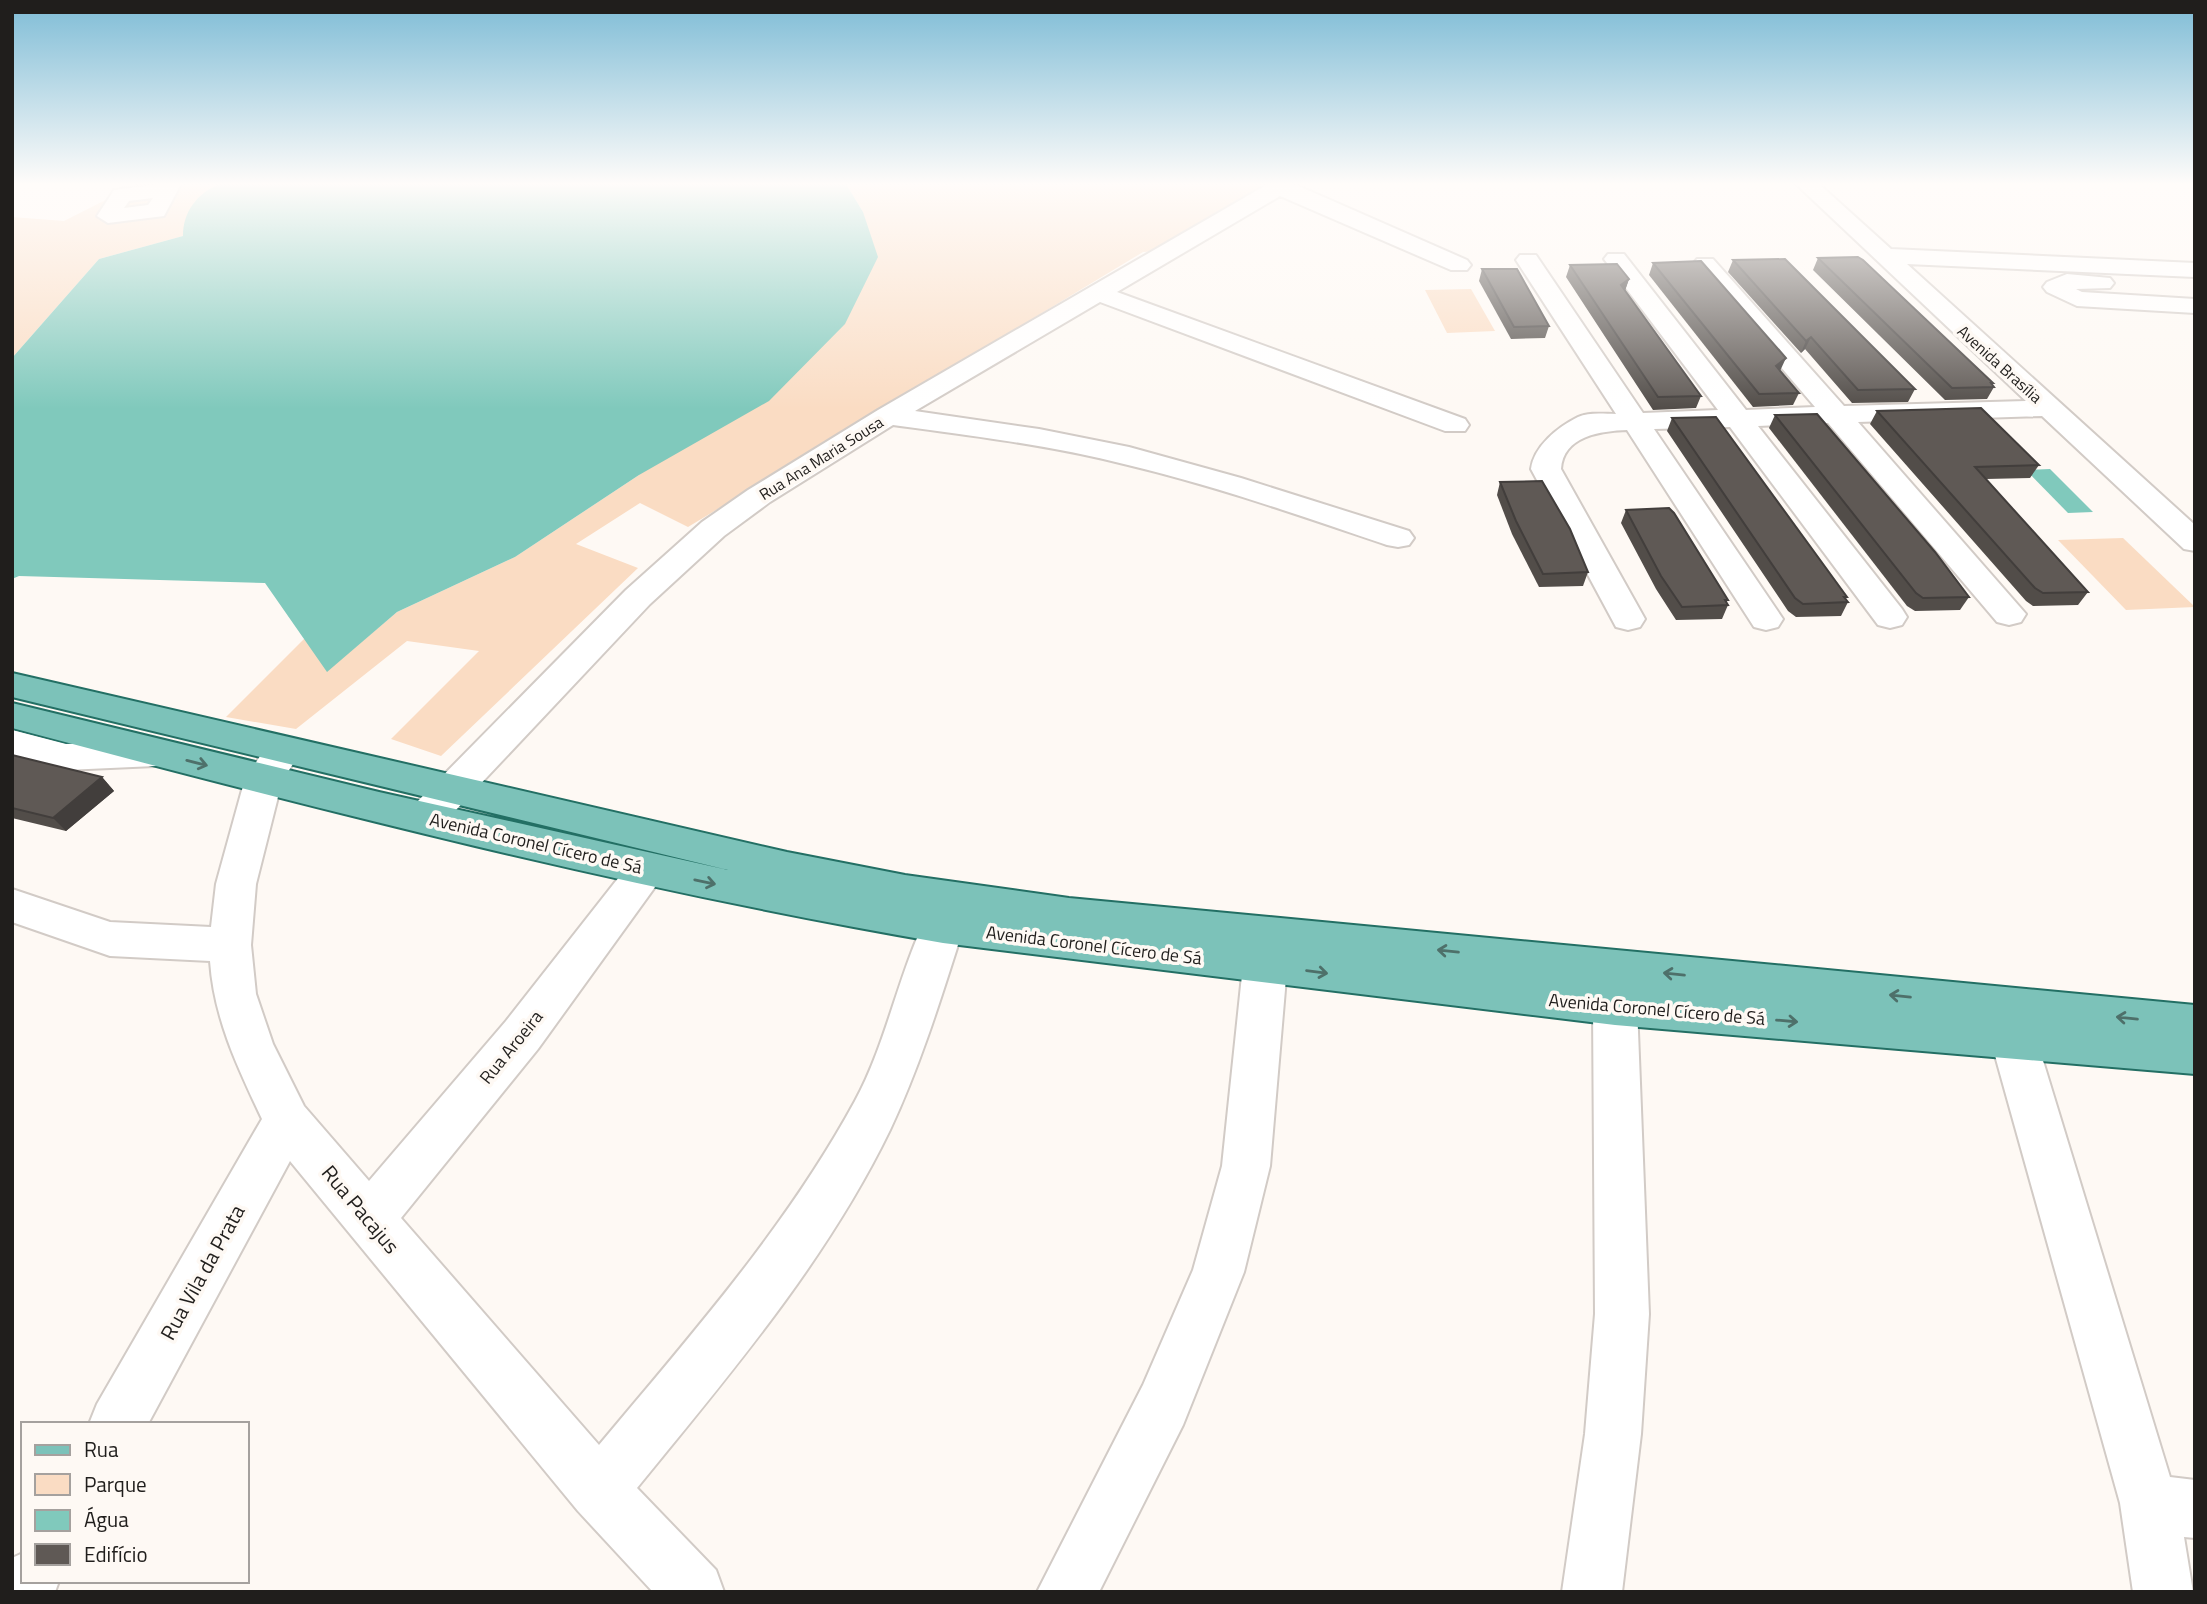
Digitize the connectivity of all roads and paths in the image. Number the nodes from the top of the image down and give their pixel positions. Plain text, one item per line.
1 (1160, 259) edge
2 (1444, 259) edge
3 (1616, 259) dead end
4 (1885, 259) edge
5 (1946, 259) edge
6 (1528, 260) dead end
7 (1705, 264) edge
8 (1458, 265) dead end
9 (2195, 270) edge
10 (2195, 287) edge
11 (1101, 294) junction
12 (2195, 306) edge
13 (2048, 408) junction
14 (1835, 414) junction
15 (888, 416) junction
16 (1736, 416) junction
17 (1633, 419) junction
18 (1455, 425) dead end
19 (1398, 538) dead end
20 (2195, 542) edge
21 (2009, 614) dead end
22 (1889, 617) dead end
23 (1628, 619) dead end
24 (1766, 619) dead end
25 (12, 685) edge
26 (12, 715) edge
27 (12, 743) edge
28 (155, 753) junction
29 (274, 764) junction
30 (439, 803) junction
31 (648, 869) junction
32 (12, 905) edge
33 (943, 926) junction
34 (230, 944) junction
35 (1265, 966) junction
36 (1615, 1006) junction
37 (2195, 1024) edge
38 (2014, 1041) junction
39 (2195, 1054) edge
40 (287, 1121) junction
41 (369, 1219) junction
42 (118, 1422) edge
43 (599, 1490) junction
44 (2172, 1506) edge
45 (694, 1592) edge
46 (1067, 1592) edge
47 (1592, 1592) edge
48 (2163, 1592) edge

1 - 11 street, Rua Ana Maria Sousa
2 - 8 street
3 - 16 street
4 - 13 street, Avenida Brasília
5 - 9 street
6 - 17 street
7 - 14 street
10 - 12 street
11 - 15 street, Rua Ana Maria Sousa
11 - 18 street
13 - 14 street
13 - 20 street, Avenida Brasília
14 - 16 street
14 - 21 street
15 - 19 street
15 - 30 street, Rua Ana Maria Sousa
16 - 17 street
16 - 22 street
17 - 23 street
17 - 24 street
25 - 29 main road, Avenida Coronel Cícero de Sá
26 - 28 main road, Avenida Coronel Cícero de Sá
27 - 28 street
28 -> 29 main road, Avenida Coronel Cícero de Sá
29 - 30 main road, Avenida Coronel Cícero de Sá
29 - 34 street, Rua Pacajus
30 - 31 main road, Avenida Coronel Cícero de Sá
37 -> 30 main road, Avenida Coronel Cícero de Sá
31 -> 33 main road, Avenida Coronel Cícero de Sá
31 - 41 street, Rua Aroeira
32 - 34 street
33 - 35 main road, Avenida Coronel Cícero de Sá
33 - 43 street
34 - 40 street, Rua Pacajus
35 -> 36 main road, Avenida Coronel Cícero de Sá
35 - 46 street
36 -> 38 main road, Avenida Coronel Cícero de Sá
36 - 47 street
38 - 39 main road, Avenida Coronel Cícero de Sá
38 - 44 street
40 - 41 street, Rua Pacajus
40 - 42 street, Rua Vila da Prata
41 - 43 street, Rua Pacajus
43 - 45 street, Rua Pacajus
44 - 48 street

